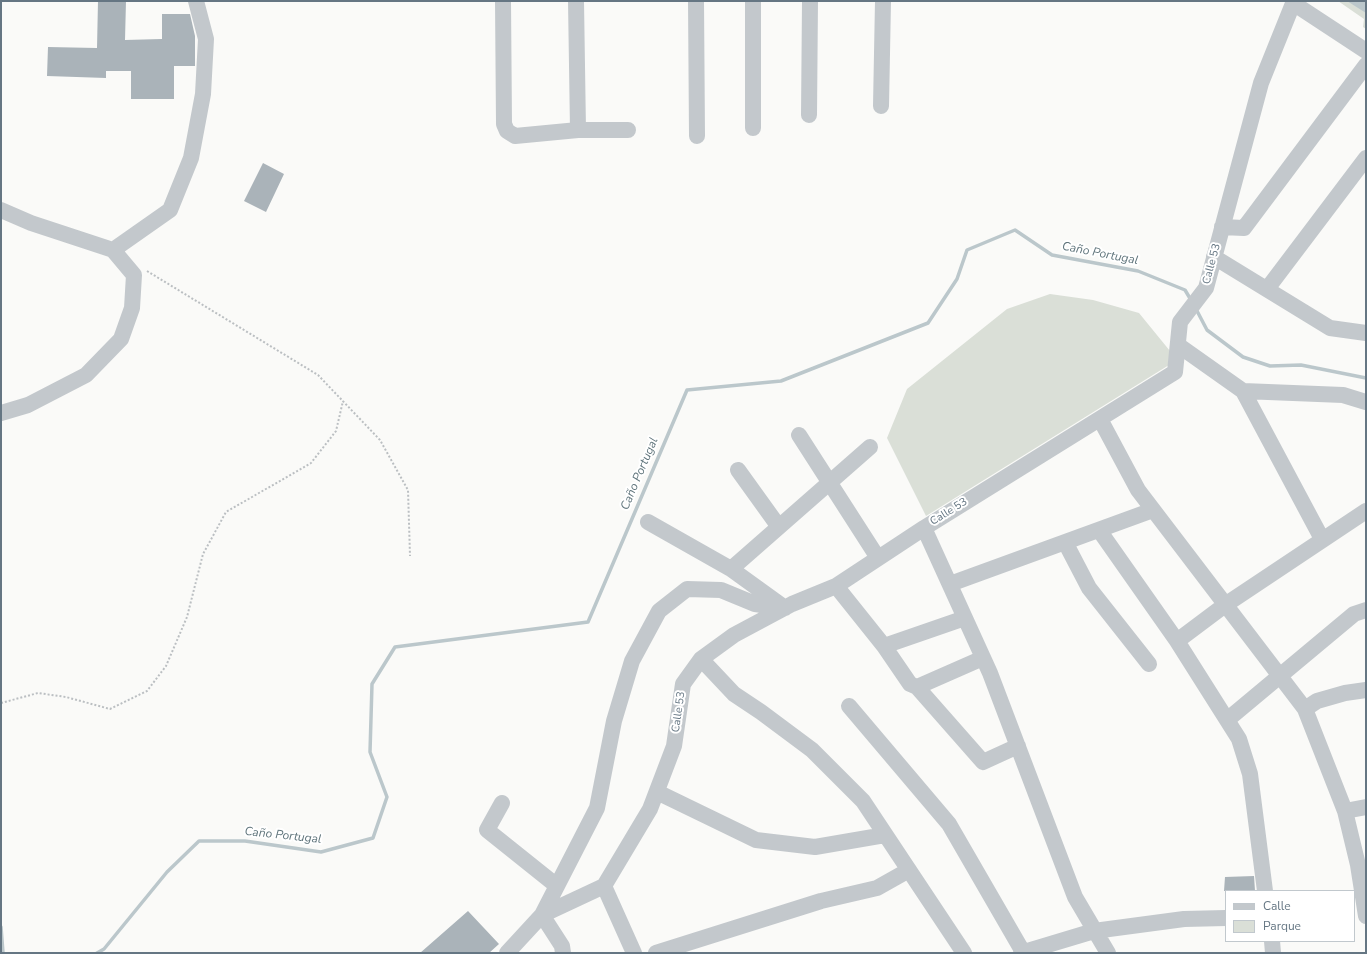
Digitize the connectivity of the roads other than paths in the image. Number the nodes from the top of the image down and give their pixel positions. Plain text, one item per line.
1 (196, 1) edge
2 (503, 1) edge
3 (576, 1) edge
4 (696, 1) edge
5 (753, 1) edge
6 (810, 1) edge
7 (883, 1) edge
8 (1294, 2) edge
9 (1366, 51) edge
10 (1366, 66) edge
11 (881, 106) dead end
12 (809, 115) dead end
13 (753, 128) dead end
14 (578, 130) junction
15 (628, 130) dead end
16 (697, 136) dead end
17 (1366, 158) edge
18 (1, 210) edge
19 (1222, 227) junction
20 (112, 250) junction
21 (1214, 257) junction
22 (1266, 289) junction
23 (1366, 333) edge
24 (1178, 345) junction
25 (1243, 391) junction
26 (1366, 402) edge
27 (1, 413) edge
28 (1100, 419) junction
29 (799, 435) dead end
30 (870, 447) dead end
31 (738, 470) dead end
32 (830, 482) junction
33 (1153, 510) junction
34 (1366, 511) edge
35 (648, 522) dead end
36 (779, 527) junction
37 (924, 528) junction
38 (1099, 530) junction
39 (1322, 539) junction
40 (1065, 542) junction
41 (878, 558) junction
42 (731, 569) junction
43 (950, 584) junction
44 (836, 586) junction
45 (1224, 605) junction
46 (784, 608) junction
47 (1366, 610) edge
48 (965, 618) junction
49 (1177, 641) junction
50 (884, 646) junction
51 (983, 658) junction
52 (701, 659) junction
53 (1149, 664) dead end
54 (1279, 677) junction
55 (917, 687) junction
56 (1366, 690) edge
57 (848, 706) dead end
58 (1305, 709) junction
59 (1227, 720) junction
60 (1018, 746) junction
61 (657, 792) junction
62 (502, 803) dead end
63 (1366, 807) edge
64 (1345, 811) junction
65 (885, 835) junction
66 (909, 870) junction
67 (557, 886) junction
68 (604, 886) junction
69 (1265, 890) edge
70 (542, 915) junction
71 (1366, 916) edge
72 (1355, 917) edge
73 (1225, 918) edge
74 (1094, 931) junction
75 (1272, 942) edge
76 (507, 953) edge
77 (563, 953) edge
78 (634, 953) edge
79 (656, 953) edge
80 (964, 953) edge
81 (1022, 953) edge
82 (1108, 953) edge
83 (1274, 953) edge

1 - 20 street
2 - 14 street
3 - 14 street
4 - 16 street
5 - 13 street
6 - 12 street
7 - 11 street
8 - 9 street
8 - 19 street, Calle 53
10 - 19 street
14 - 15 street
17 - 22 street
18 - 20 street
19 - 21 street, Calle 53
20 - 27 street
21 - 22 street
21 - 24 street, Calle 53
22 - 23 street
24 - 25 street
24 - 28 street, Calle 53
25 - 26 street
25 - 39 street
28 - 33 street
28 - 37 street, Calle 53
29 - 32 street
30 - 32 street
31 - 36 street
32 - 36 street
32 - 41 street
33 - 38 street
33 - 45 street
34 - 39 street
35 - 42 street
36 - 42 street
37 - 41 street, Calle 53
37 - 43 street
38 - 40 street
38 - 49 street
39 - 45 street
40 - 43 street
40 - 53 street
41 - 44 street, Calle 53
42 - 46 street
43 - 48 street
44 - 46 street, Calle 53
44 - 50 street
45 - 49 street
45 - 54 street
46 - 52 street, Calle 53
46 - 67 street
47 - 54 street
48 - 50 street
48 - 51 street
49 - 59 street
50 - 55 street
51 - 55 street
51 - 60 street
52 - 61 street, Calle 53
52 - 65 street
54 - 58 street
54 - 59 street
55 - 60 street
56 - 58 street
57 - 81 street
58 - 64 street
59 - 69 street
60 - 74 street
61 - 65 street
61 - 68 street, Calle 53
62 - 67 street
63 - 64 street
64 - 71 street
65 - 66 street
66 - 79 street
66 - 80 street
67 - 70 street
68 - 70 street
68 - 78 street
70 - 76 street
70 - 77 street
71 - 72 street
73 - 74 street
74 - 81 street
74 - 82 street
75 - 83 street

